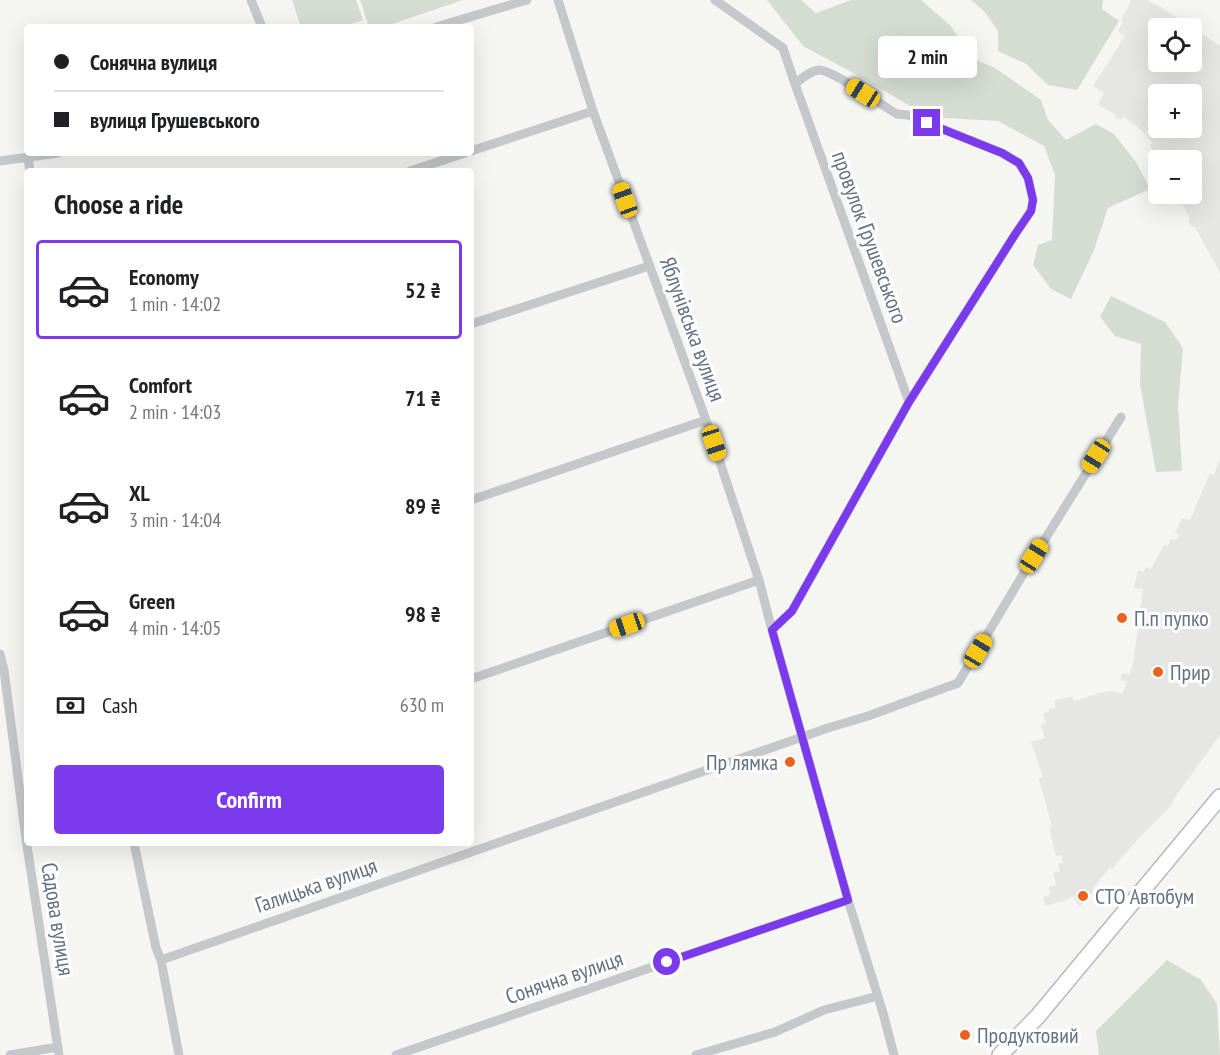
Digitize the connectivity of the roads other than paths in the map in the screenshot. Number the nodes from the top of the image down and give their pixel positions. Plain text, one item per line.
1 (250, 0) edge
2 (527, 0) edge
3 (558, 0) edge
4 (715, 0) edge
5 (261, 24) edge
6 (446, 24) edge
7 (795, 84) junction
8 (593, 111) junction
9 (474, 150) edge
10 (40, 156) edge
11 (456, 156) edge
12 (28, 158) junction
13 (0, 161) edge
14 (30, 168) edge
15 (419, 168) edge
16 (649, 266) junction
17 (474, 323) edge
18 (909, 402) junction
19 (1121, 417) dead end
20 (706, 420) junction
21 (474, 499) edge
22 (759, 580) junction
23 (772, 630) junction
24 (0, 654) edge
25 (474, 678) edge
26 (802, 738) junction
27 (1220, 798) edge
28 (24, 824) edge
29 (27, 846) edge
30 (135, 846) edge
31 (848, 900) junction
32 (161, 960) junction
33 (878, 996) junction
34 (1023, 1032) junction
35 (58, 1051) edge
36 (10, 1055) edge
37 (179, 1055) edge
38 (396, 1055) edge
39 (696, 1055) edge
40 (894, 1055) edge
41 (1000, 1055) edge
42 (1010, 1055) edge

1 - 5 street
2 - 6 street
3 - 8 street, Яблунівська вулиця
4 - 7 street, провулок Грушевського
7 - 18 street, провулок Грушевського
7 - 18 street
8 - 9 street
8 - 16 street, Яблунівська вулиця
10 - 12 street
11 - 15 street
12 - 13 street
12 - 14 street
16 - 17 street
16 - 20 street, Яблунівська вулиця
18 - 23 street
19 - 26 street, Галицька вулиця
20 - 21 street
20 - 22 street, Яблунівська вулиця
22 - 23 street, Яблунівська вулиця
22 - 25 street
23 - 26 street, Яблунівська вулиця
24 - 28 street, Садова вулиця
26 - 31 street, Яблунівська вулиця
26 - 32 street, Галицька вулиця
27 - 34 main road
29 - 35 street, Садова вулиця
30 - 32 street
31 - 33 street, Яблунівська вулиця
31 - 38 street, Сонячна вулиця
32 - 37 street
33 - 39 street
33 - 40 street, Яблунівська вулиця
34 - 41 main road
34 - 42 main road
35 - 36 street, Садова вулиця

